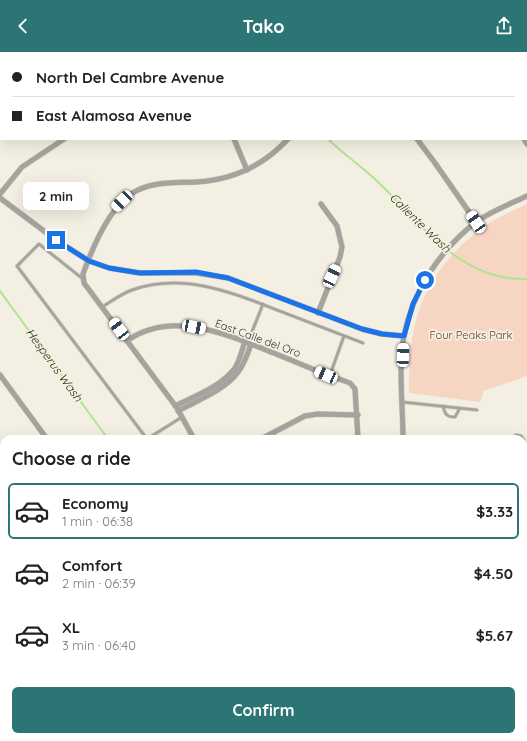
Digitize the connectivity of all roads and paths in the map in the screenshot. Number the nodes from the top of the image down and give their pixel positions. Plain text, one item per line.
1 (62, 140) edge
2 (234, 140) edge
3 (287, 140) edge
4 (418, 140) edge
5 (247, 170) junction
6 (0, 194) edge
7 (527, 196) edge
8 (0, 198) edge
9 (321, 204) dead end
10 (476, 222) junction
11 (89, 261) junction
12 (83, 279) junction
13 (263, 304) junction
14 (102, 307) junction
15 (318, 313) junction
16 (344, 336) junction
17 (404, 336) junction
18 (127, 340) junction
19 (248, 343) junction
20 (363, 343) dead end
21 (0, 375) edge
22 (329, 376) junction
23 (402, 402) junction
24 (443, 406) junction
25 (177, 408) junction
26 (460, 408) junction
27 (477, 410) dead end
28 (358, 415) junction
29 (182, 417) junction
30 (44, 435) edge
31 (144, 435) edge
32 (153, 435) edge
33 (192, 435) edge
34 (269, 435) edge
35 (358, 435) edge
36 (403, 435) edge

1 - 6 street
2 - 5 street
3 - 5 street
4 - 10 street
5 - 11 street
7 - 10 street
8 - 11 street
9 - 15 street
10 - 17 street
11 - 12 street
11 - 15 street
12 - 14 street
12 - 31 lane
13 - 14 lane
13 - 16 lane
13 - 19 lane
14 - 18 street
15 - 17 street
16 - 20 lane
16 - 22 lane
17 - 23 street
18 - 19 street, East Calle del Oro
18 - 25 street
19 - 22 street, East Calle del Oro
19 - 25 street
21 - 30 street
22 - 28 street, East Calle del Oro
23 - 24 lane
23 - 36 street
24 - 26 lane
24 - 26 lane
25 - 29 street
26 - 27 lane
28 - 34 street
28 - 35 street
29 - 32 lane
29 - 33 street

